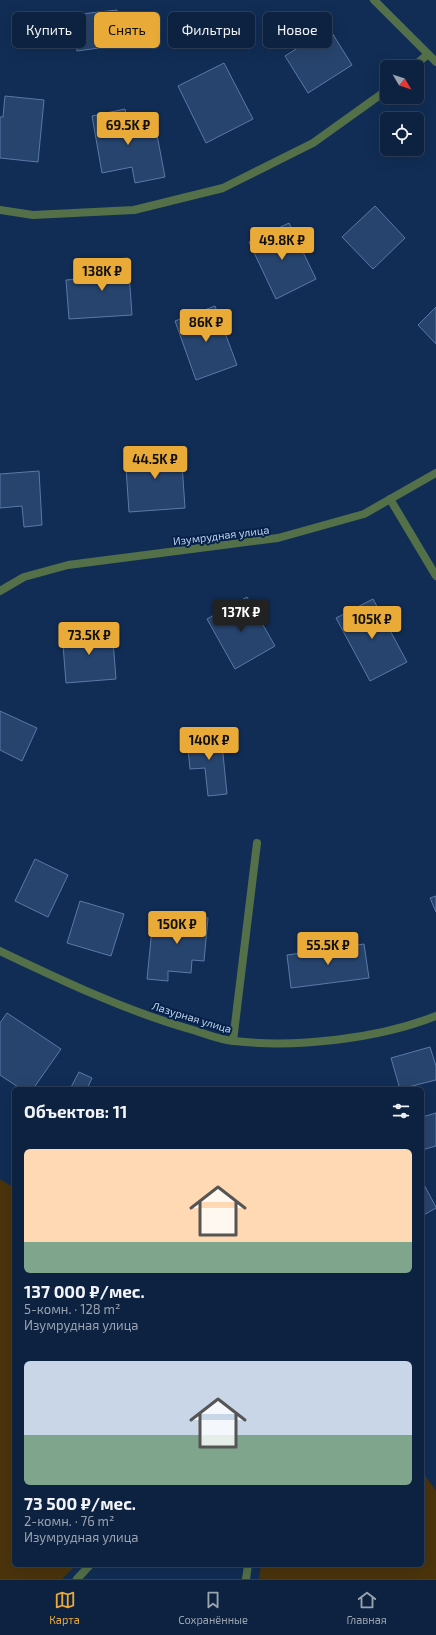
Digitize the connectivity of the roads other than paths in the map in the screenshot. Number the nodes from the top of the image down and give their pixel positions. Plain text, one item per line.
1 (374, 0) edge
2 (428, 54) junction
3 (421, 60) edge
4 (436, 62) edge
5 (380, 95) edge
6 (0, 210) edge
7 (436, 473) edge
8 (390, 499) junction
9 (436, 576) edge
10 (0, 591) edge
11 (256, 843) dead end
12 (0, 951) edge
13 (436, 1016) edge
14 (233, 1041) junction
15 (88, 1567) edge
16 (248, 1567) edge
17 (77, 1579) edge
18 (246, 1579) edge

1 - 2 street
2 - 3 street
2 - 4 street
5 - 6 street
7 - 8 street, Изумрудная улица
8 - 9 street
8 - 10 street, Изумрудная улица
11 - 14 street
12 - 14 street, Лазурная улица
13 - 14 street, Лазурная улица
15 - 17 street
16 - 18 street

